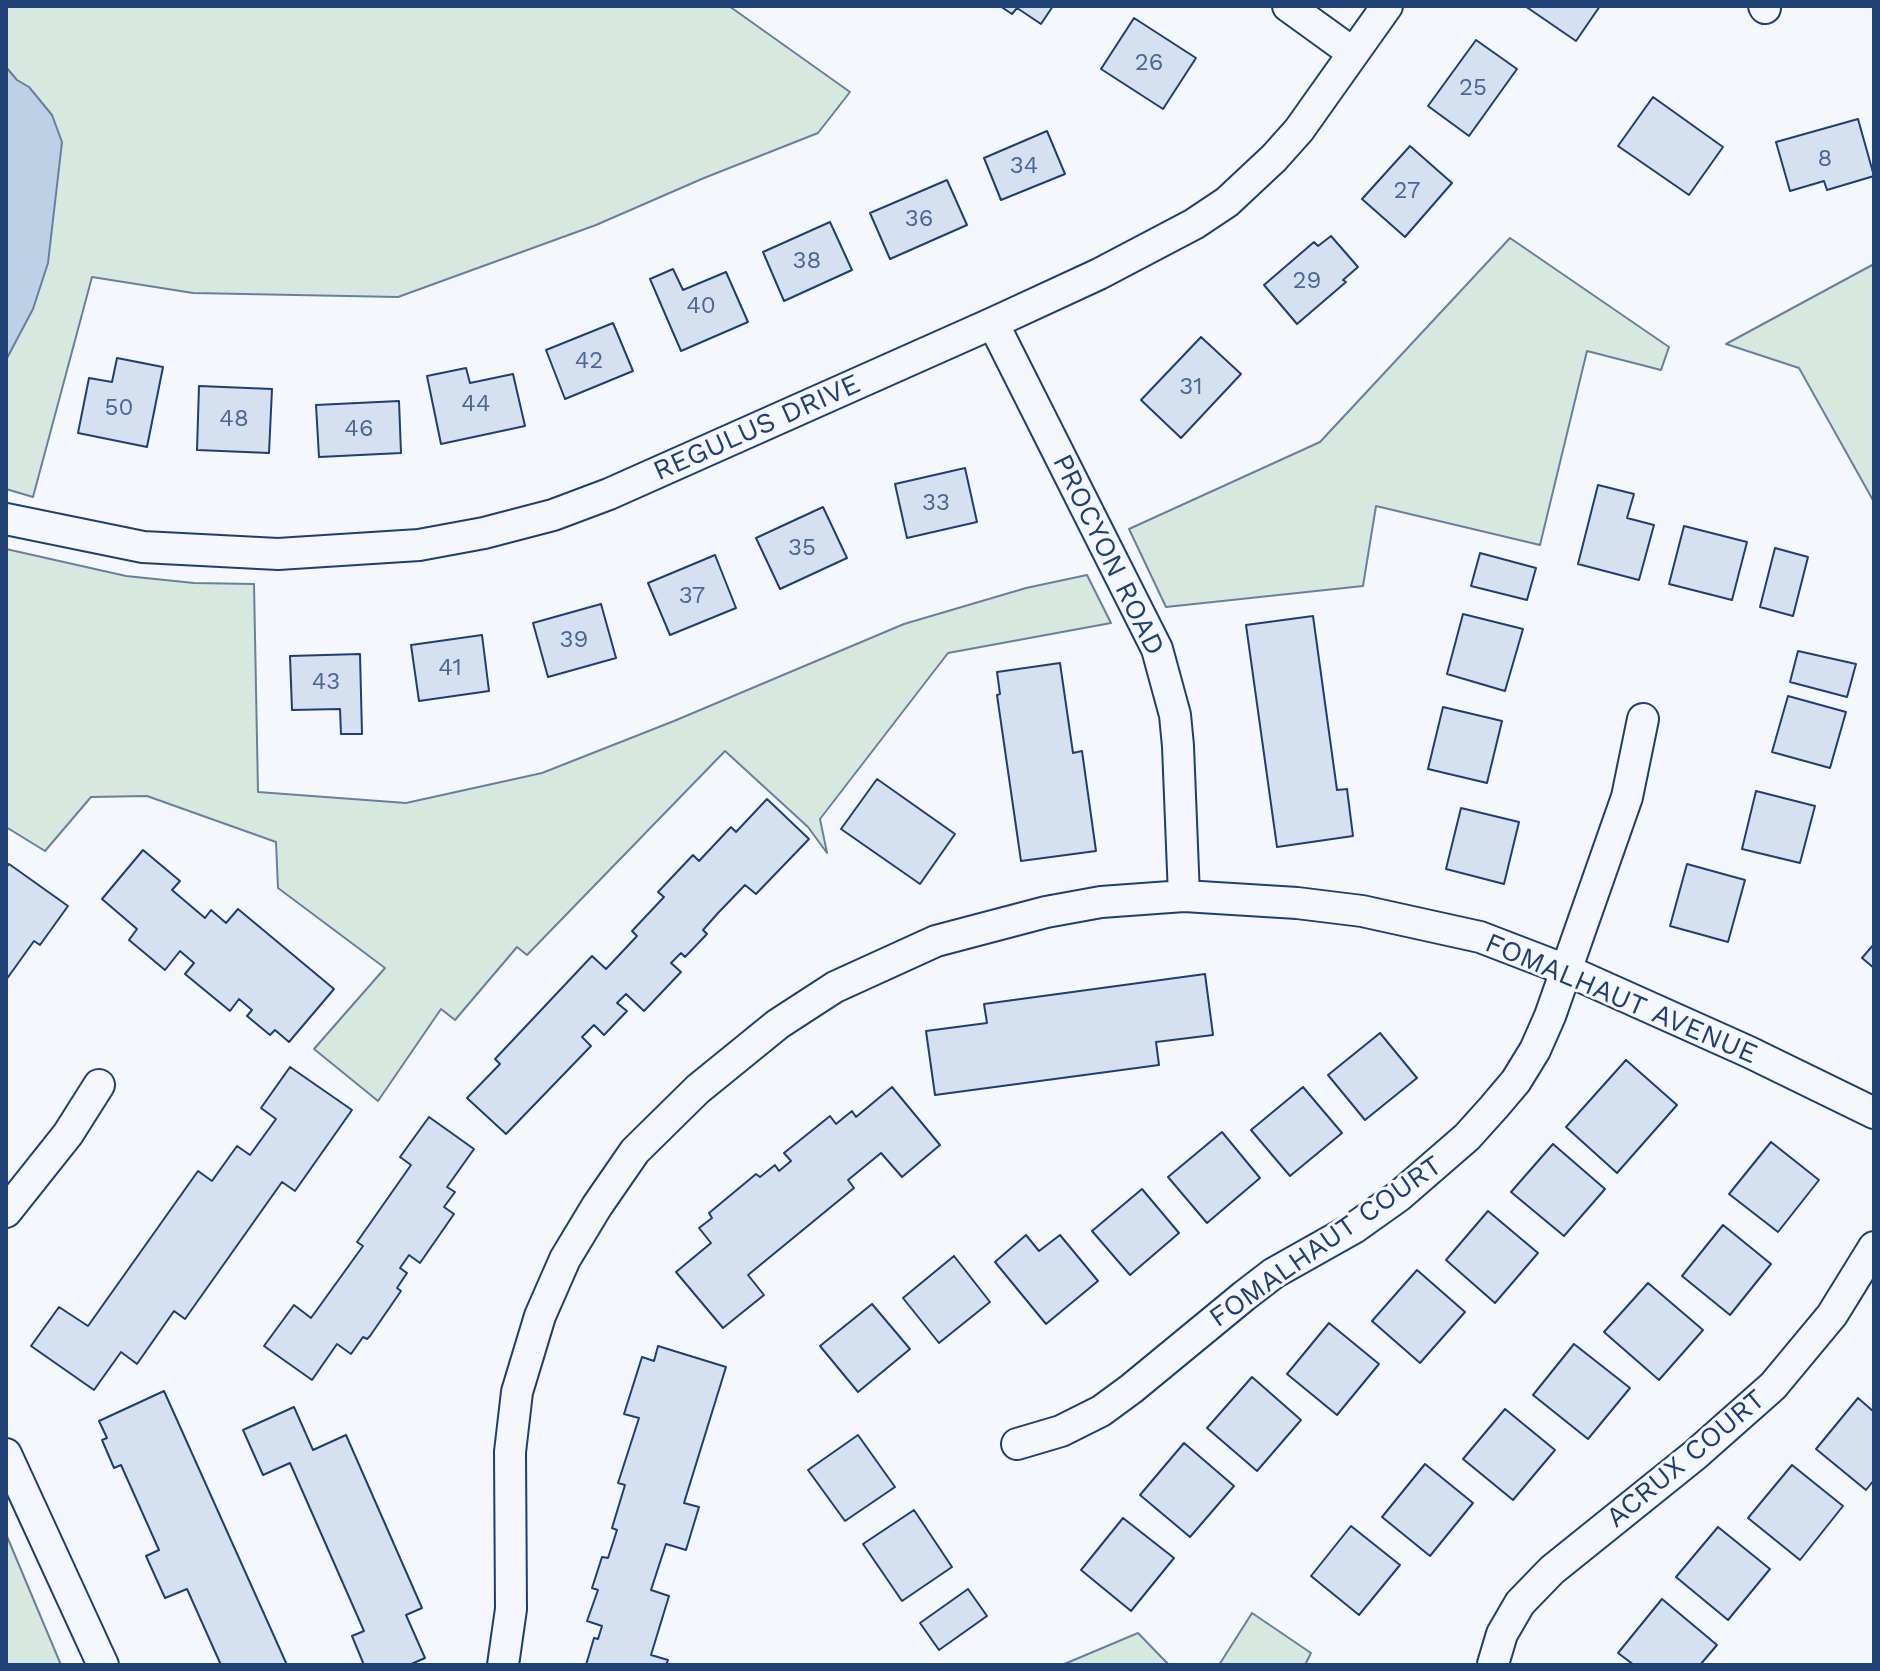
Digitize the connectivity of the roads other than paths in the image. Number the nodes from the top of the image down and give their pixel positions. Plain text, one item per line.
1 (1288, 6) edge
2 (1387, 6) edge
3 (1353, 53) junction
4 (993, 323) junction
5 (6, 519) edge
6 (1643, 719) dead end
7 (1184, 896) junction
8 (1566, 970) junction
9 (99, 1085) dead end
10 (1874, 1113) edge
11 (6, 1212) edge
12 (1874, 1247) edge
13 (1017, 1444) dead end
14 (6, 1454) edge
15 (1493, 1664) edge
16 (103, 1665) edge
17 (503, 1665) edge

1 - 3 street
2 - 3 street, REGULUS DRIVE
3 - 4 street, REGULUS DRIVE
4 - 5 street, REGULUS DRIVE
4 - 7 street, PROCYON ROAD
6 - 8 street, FOMALHAUT COURT
7 - 8 street, FOMALHAUT AVENUE
7 - 17 street, FOMALHAUT AVENUE
8 - 10 street, FOMALHAUT AVENUE
8 - 13 street, FOMALHAUT COURT
9 - 11 street
12 - 15 street, ACRUX COURT
14 - 16 street

